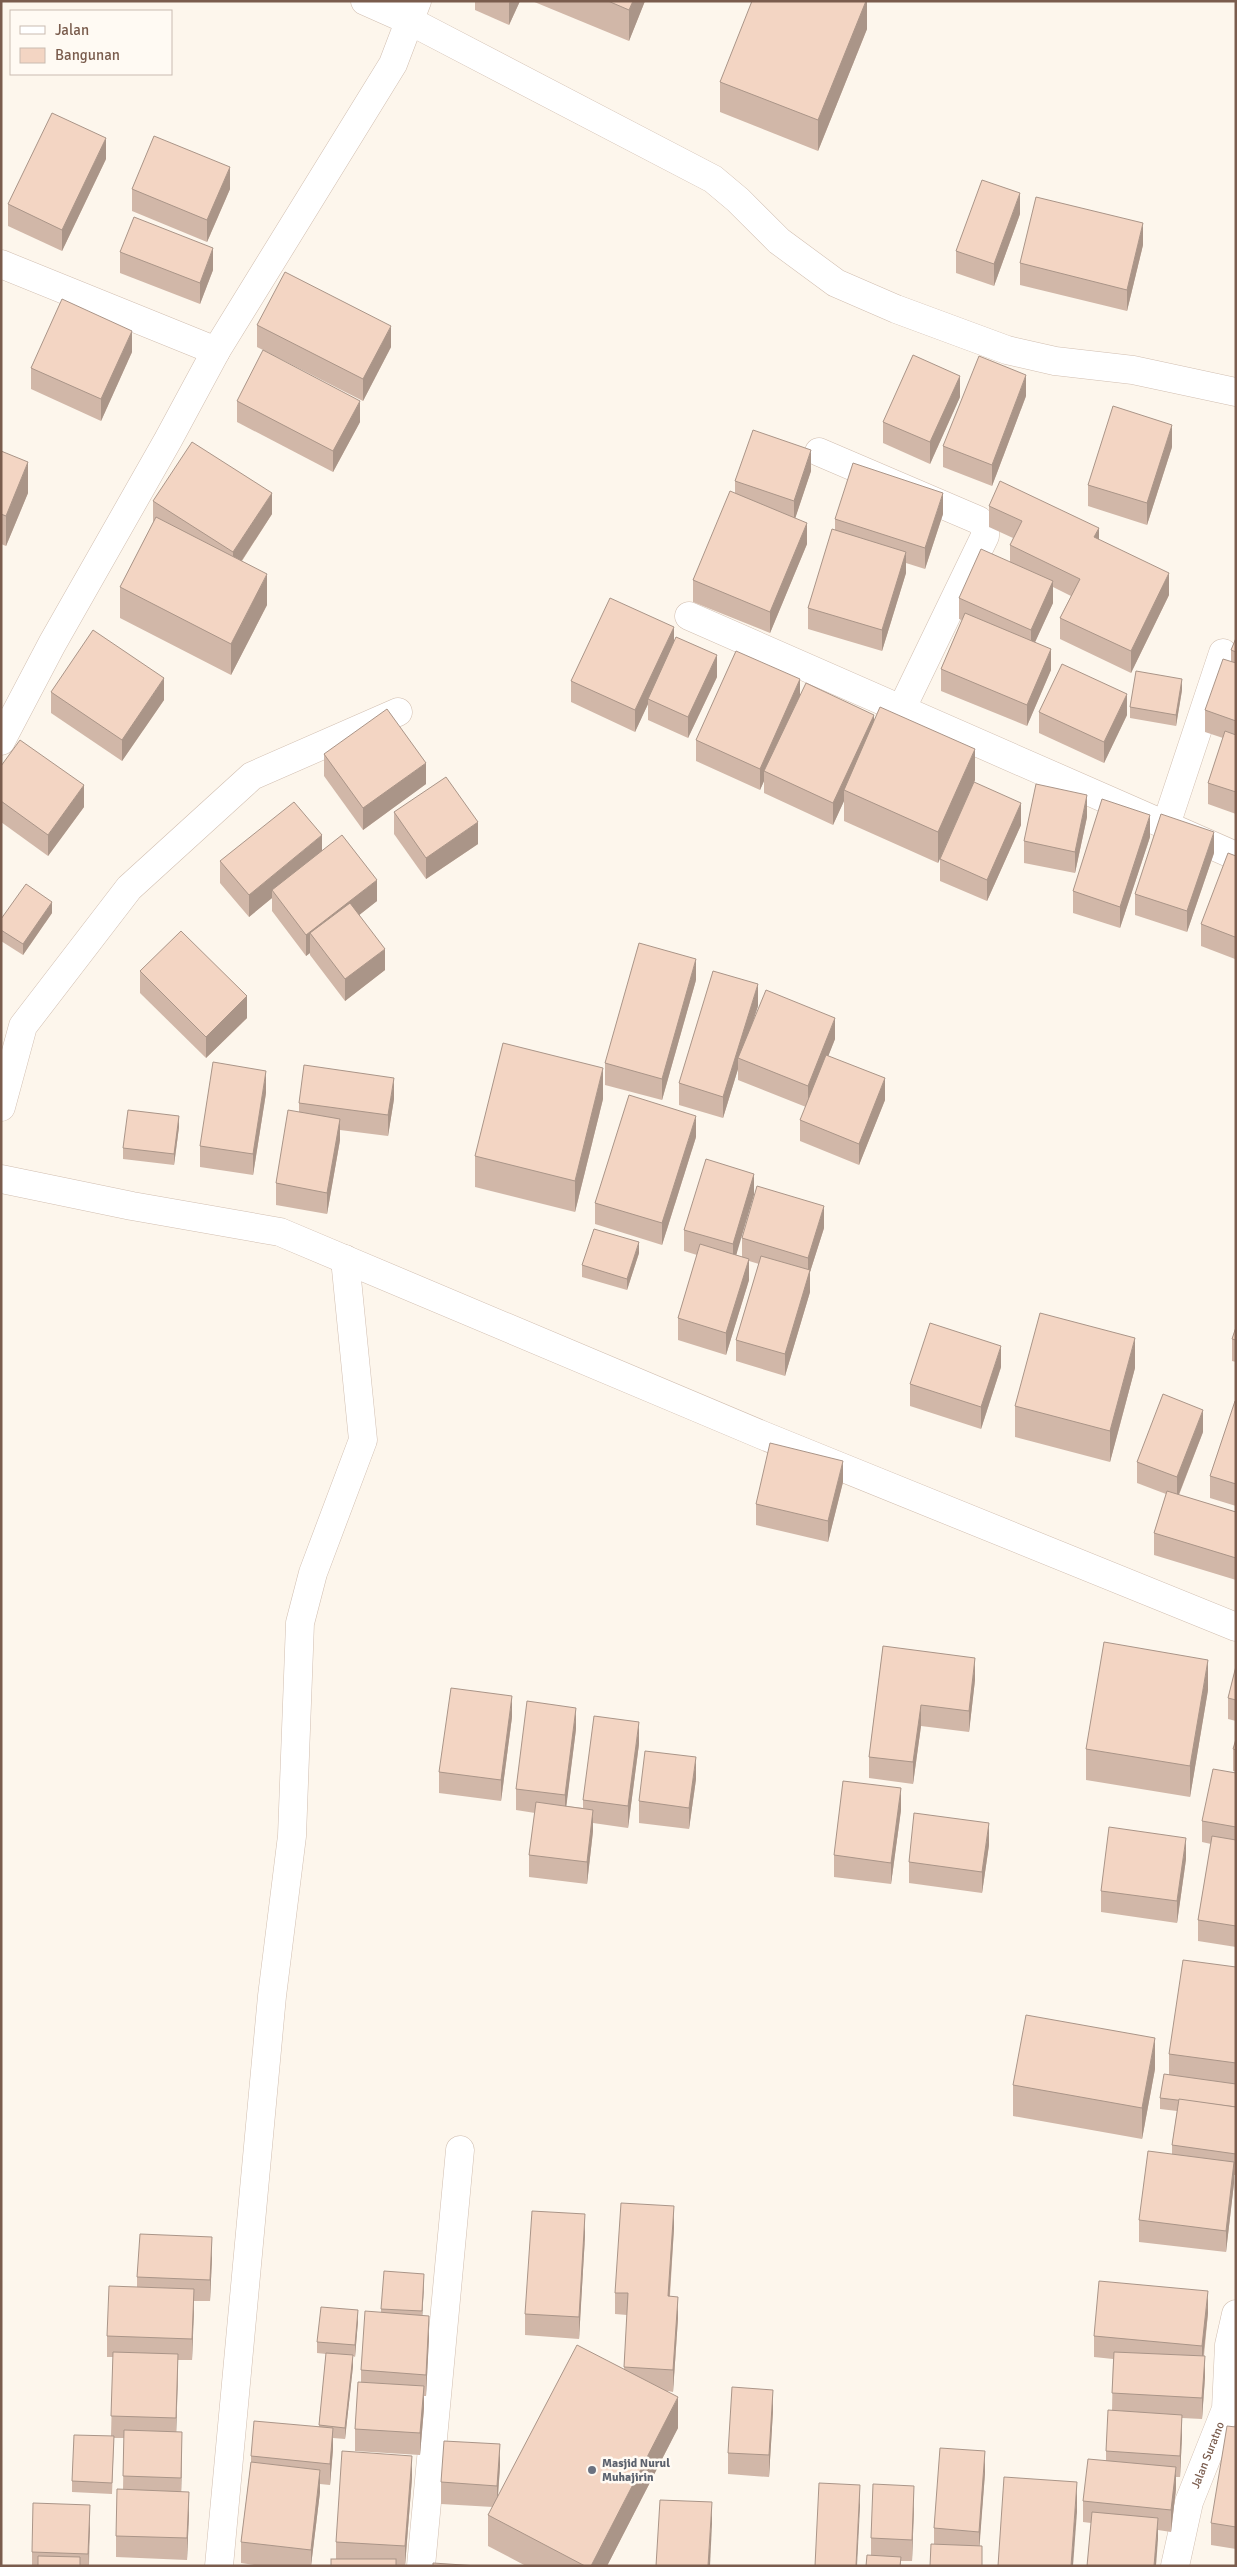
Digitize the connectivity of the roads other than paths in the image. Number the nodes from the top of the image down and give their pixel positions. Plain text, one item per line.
1 (365, 1) edge
2 (413, 11) edge
3 (1, 264) edge
4 (216, 351) junction
5 (1236, 392) edge
6 (819, 452) dead end
7 (689, 616) dead end
8 (1224, 653) dead end
9 (902, 708) junction
10 (398, 712) dead end
11 (1, 741) edge
12 (1166, 825) junction
13 (1236, 856) edge
14 (1, 1107) edge
15 (1, 1179) edge
16 (345, 1259) junction
17 (1236, 1627) edge
18 (460, 2150) dead end
19 (1236, 2314) edge
20 (1231, 2410) edge
21 (219, 2566) edge
22 (421, 2566) edge
23 (1175, 2566) edge

1 - 2 street
2 - 4 street
2 - 5 street
3 - 4 street
4 - 11 street
6 - 9 street
7 - 9 street
8 - 12 street
9 - 12 street
10 - 14 street
12 - 13 street
15 - 16 street
16 - 17 street
16 - 21 street
18 - 22 street
19 - 20 street, Jalan Suratno
20 - 23 street, Jalan Suratno

